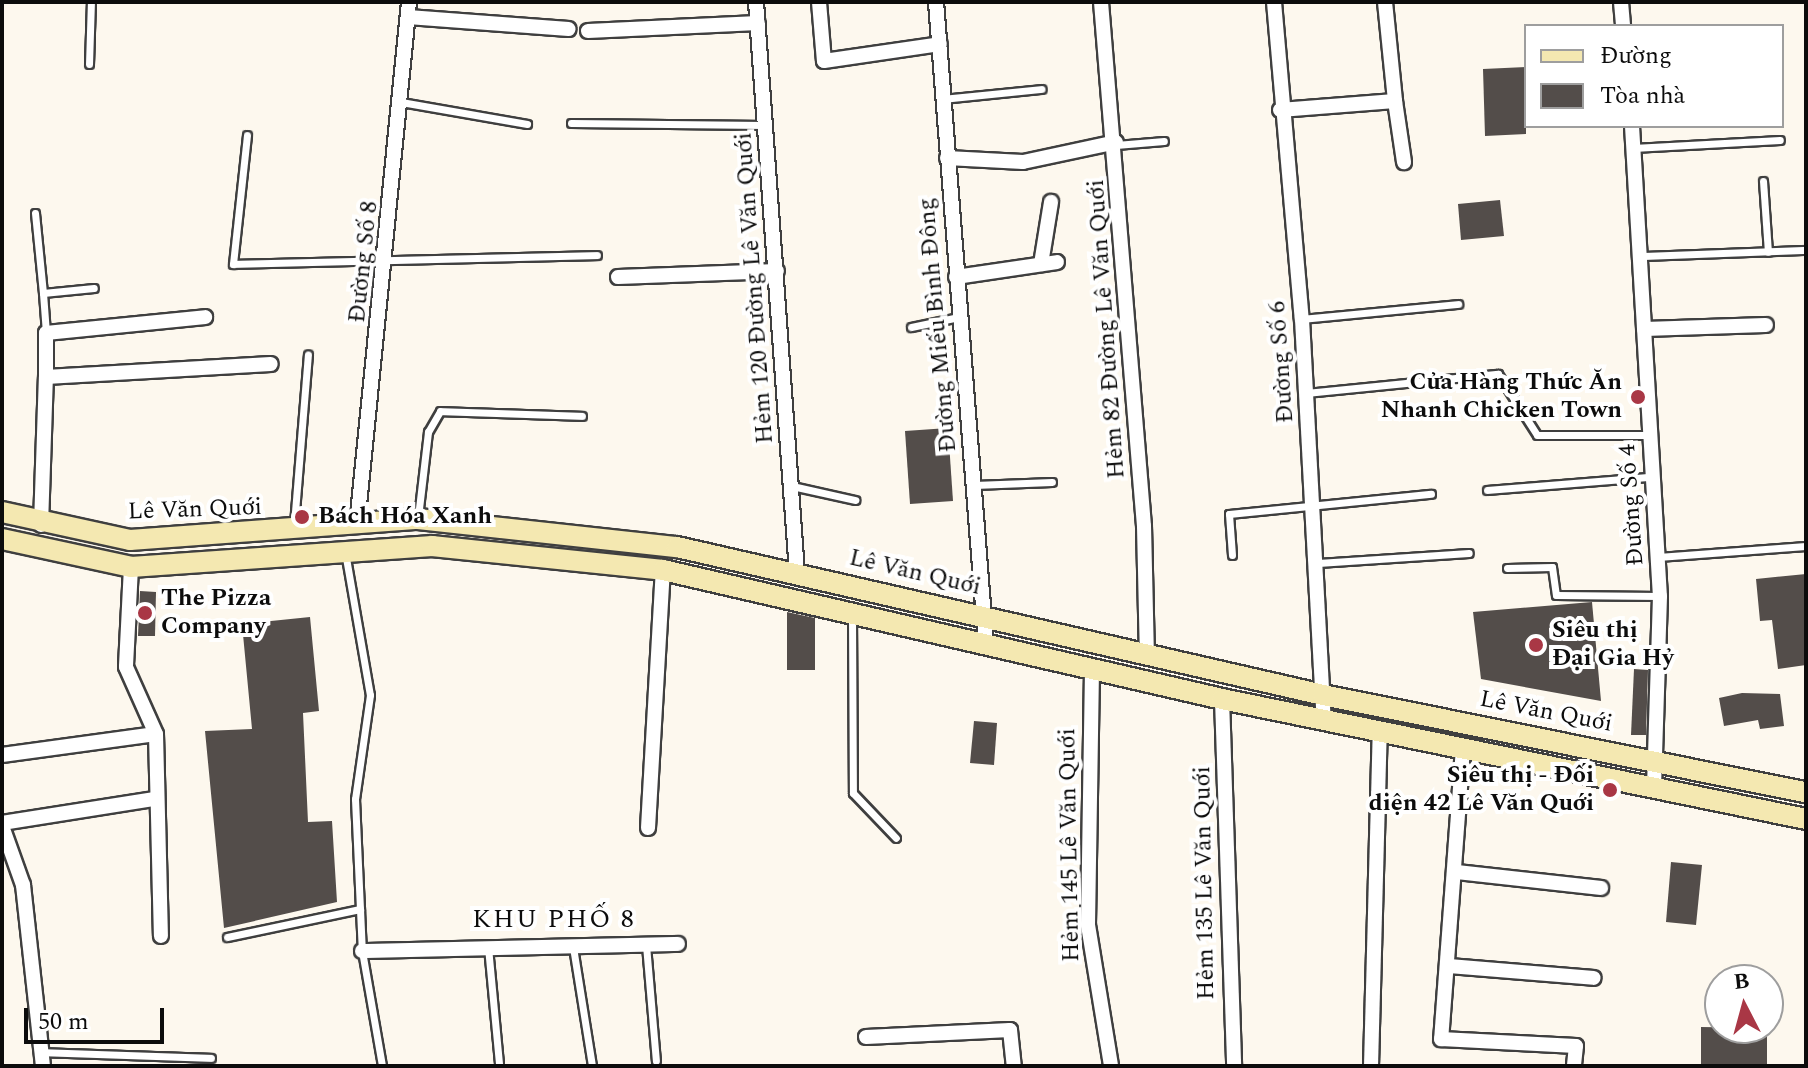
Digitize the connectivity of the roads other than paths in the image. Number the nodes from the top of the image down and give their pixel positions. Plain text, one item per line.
1 (91, 2) edge
2 (756, 2) edge
3 (819, 2) edge
4 (936, 2) edge
5 (1101, 2) edge
6 (1274, 2) edge
7 (1385, 2) edge
8 (1621, 2) edge
9 (408, 10) edge
10 (758, 23) junction
11 (1623, 24) edge
12 (569, 29) dead end
13 (588, 31) dead end
14 (940, 44) junction
15 (89, 64) dead end
16 (1041, 89) dead end
17 (943, 99) junction
18 (1395, 101) junction
19 (401, 102) junction
20 (1280, 110) junction
21 (571, 123) dead end
22 (527, 124) dead end
23 (767, 124) junction
24 (1632, 128) edge
25 (247, 135) dead end
26 (1780, 140) dead end
27 (1164, 141) dead end
28 (1116, 143) junction
29 (1633, 148) junction
30 (947, 158) junction
31 (1404, 162) dead end
32 (1763, 181) dead end
33 (1051, 202) dead end
34 (35, 213) dead end
35 (1806, 250) edge
36 (1768, 252) junction
37 (597, 255) dead end
38 (1640, 256) junction
39 (388, 258) junction
40 (1057, 262) dead end
41 (1041, 264) junction
42 (777, 271) junction
43 (618, 277) dead end
44 (956, 277) junction
45 (94, 288) dead end
46 (43, 293) junction
47 (1458, 304) dead end
48 (205, 317) dead end
49 (959, 317) junction
50 (1302, 319) junction
51 (1766, 325) dead end
52 (911, 327) dead end
53 (1644, 329) junction
54 (46, 333) junction
55 (308, 355) dead end
56 (271, 364) dead end
57 (46, 377) junction
58 (1306, 393) junction
59 (582, 416) dead end
60 (1648, 435) junction
61 (1650, 477) junction
62 (1052, 482) dead end
63 (973, 485) junction
64 (790, 486) junction
65 (1487, 490) dead end
66 (1431, 494) dead end
67 (855, 500) dead end
68 (1313, 505) junction
69 (2, 512) edge
70 (418, 519) junction
71 (41, 525) junction
72 (357, 525) junction
73 (293, 531) junction
74 (2, 539) edge
75 (1806, 546) edge
76 (345, 550) junction
77 (1469, 553) dead end
78 (1232, 555) dead end
79 (1658, 557) junction
80 (1318, 563) junction
81 (131, 567) junction
82 (1507, 568) dead end
83 (663, 570) junction
84 (797, 572) junction
85 (1660, 596) junction
86 (852, 610) junction
87 (984, 616) junction
88 (986, 644) junction
89 (1147, 654) junction
90 (1092, 670) junction
91 (1323, 695) junction
92 (1222, 699) junction
93 (1324, 720) junction
94 (1380, 732) junction
95 (156, 734) junction
96 (1463, 748) junction
97 (2, 755) edge
98 (1657, 760) junction
99 (1654, 785) junction
100 (1806, 792) edge
101 (153, 799) junction
102 (1806, 819) edge
103 (2, 824) edge
104 (648, 828) dead end
105 (896, 838) dead end
106 (1457, 872) junction
107 (1601, 888) dead end
108 (360, 909) junction
109 (161, 936) dead end
110 (227, 937) dead end
111 (678, 944) dead end
112 (488, 945) junction
113 (573, 945) junction
114 (646, 945) junction
115 (362, 951) junction
116 (1449, 966) junction
117 (1594, 978) dead end
118 (866, 1037) dead end
119 (211, 1058) dead end
120 (42, 1059) edge
121 (656, 1061) dead end
122 (499, 1063) dead end
123 (382, 1066) edge
124 (592, 1066) edge
125 (1014, 1066) edge
126 (1111, 1066) edge
127 (1234, 1066) edge
128 (1371, 1066) edge
129 (1574, 1066) edge

1 - 15 lane
2 - 10 street, Hẻm 120 Đường Lê Văn Quới
3 - 14 street
4 - 14 street, Đường Miếu Bình Đông
5 - 28 street, Hẻm 82 Đường Lê Văn Quới
6 - 20 street, Đường Số 6
7 - 18 street
8 - 11 street
9 - 12 street
9 - 19 street, Đường Số 8
10 - 13 street
10 - 23 street, Hẻm 120 Đường Lê Văn Quới
14 - 17 street, Đường Miếu Bình Đông
16 - 17 lane
17 - 30 street, Đường Miếu Bình Đông
18 - 20 street
18 - 31 street
19 - 22 lane
19 - 39 street, Đường Số 8
20 - 50 street, Đường Số 6
21 - 23 lane
23 - 42 street, Hẻm 120 Đường Lê Văn Quới
24 - 29 street, Đường Số 4
25 - 39 lane
26 - 29 lane
27 - 28 lane
28 - 30 street
28 - 89 street, Hẻm 82 Đường Lê Văn Quới
29 - 38 street, Đường Số 4
30 - 44 street, Đường Miếu Bình Đông
32 - 36 lane
33 - 41 street
34 - 46 lane
35 - 36 lane
36 - 38 lane
37 - 39 lane
38 - 53 street, Đường Số 4
39 - 72 street, Đường Số 8
40 - 41 street
41 - 44 street
42 - 43 street
42 - 64 street, Hẻm 120 Đường Lê Văn Quới
44 - 49 street, Đường Miếu Bình Đông
45 - 46 lane
46 - 54 lane
47 - 50 lane
48 - 54 street
49 - 52 lane
49 - 63 street, Đường Miếu Bình Đông
50 - 58 street, Đường Số 6
51 - 53 street
53 - 60 street, Đường Số 4
54 - 57 street
55 - 73 lane
56 - 57 street
57 - 71 street
58 - 60 lane
58 - 68 street, Đường Số 6
59 - 70 lane
60 - 61 street, Đường Số 4
61 - 65 lane
61 - 79 street, Đường Số 4
62 - 63 lane
63 - 87 street, Đường Miếu Bình Đông
64 - 67 lane
64 - 84 street, Hẻm 120 Đường Lê Văn Quới
66 - 68 lane
68 - 78 lane
68 - 80 street, Đường Số 6
69 - 71 main road, Lê Văn Quới
70 - 72 main road, Lê Văn Quới
70 - 84 main road, Lê Văn Quới
71 - 73 main road, Lê Văn Quới
72 - 73 main road, Lê Văn Quới
74 - 81 main road, Lê Văn Quới
75 - 79 lane
76 - 81 main road, Lê Văn Quới
76 - 83 main road, Lê Văn Quới
76 - 108 lane
77 - 80 lane
79 - 85 street, Đường Số 4
80 - 91 street, Đường Số 6
81 - 95 street
82 - 85 lane
83 - 86 main road, Lê Văn Quới
83 - 104 street
84 - 87 main road, Lê Văn Quới
85 - 98 street, Đường Số 4
86 - 88 main road, Lê Văn Quới
86 - 105 lane
87 - 88 street, Đường Miếu Bình Đông
87 - 89 main road, Lê Văn Quới
88 - 90 main road, Lê Văn Quới
89 - 91 main road, Lê Văn Quới
90 - 92 main road, Lê Văn Quới
90 - 126 street, Hẻm 145 Lê Văn Quới
91 - 93 street, Đường Số 6
91 - 98 main road, Lê Văn Quới
92 - 93 main road, Lê Văn Quới
92 - 127 street, Hẻm 135 Lê Văn Quới
93 - 94 main road, Lê Văn Quới
94 - 96 main road, Lê Văn Quới
94 - 128 street
95 - 97 street
95 - 101 street
96 - 99 main road, Lê Văn Quới
96 - 106 street
98 - 99 street, Đường Số 4
98 - 100 main road, Lê Văn Quới
99 - 102 main road, Lê Văn Quới
101 - 103 street
101 - 109 street
103 - 120 street
106 - 107 street
106 - 116 street
108 - 110 lane
108 - 115 lane
111 - 114 street
112 - 113 street
112 - 115 street
112 - 122 lane
113 - 114 street
113 - 124 lane
114 - 121 lane
115 - 123 lane
116 - 117 street
116 - 129 street
118 - 125 street
119 - 120 lane

